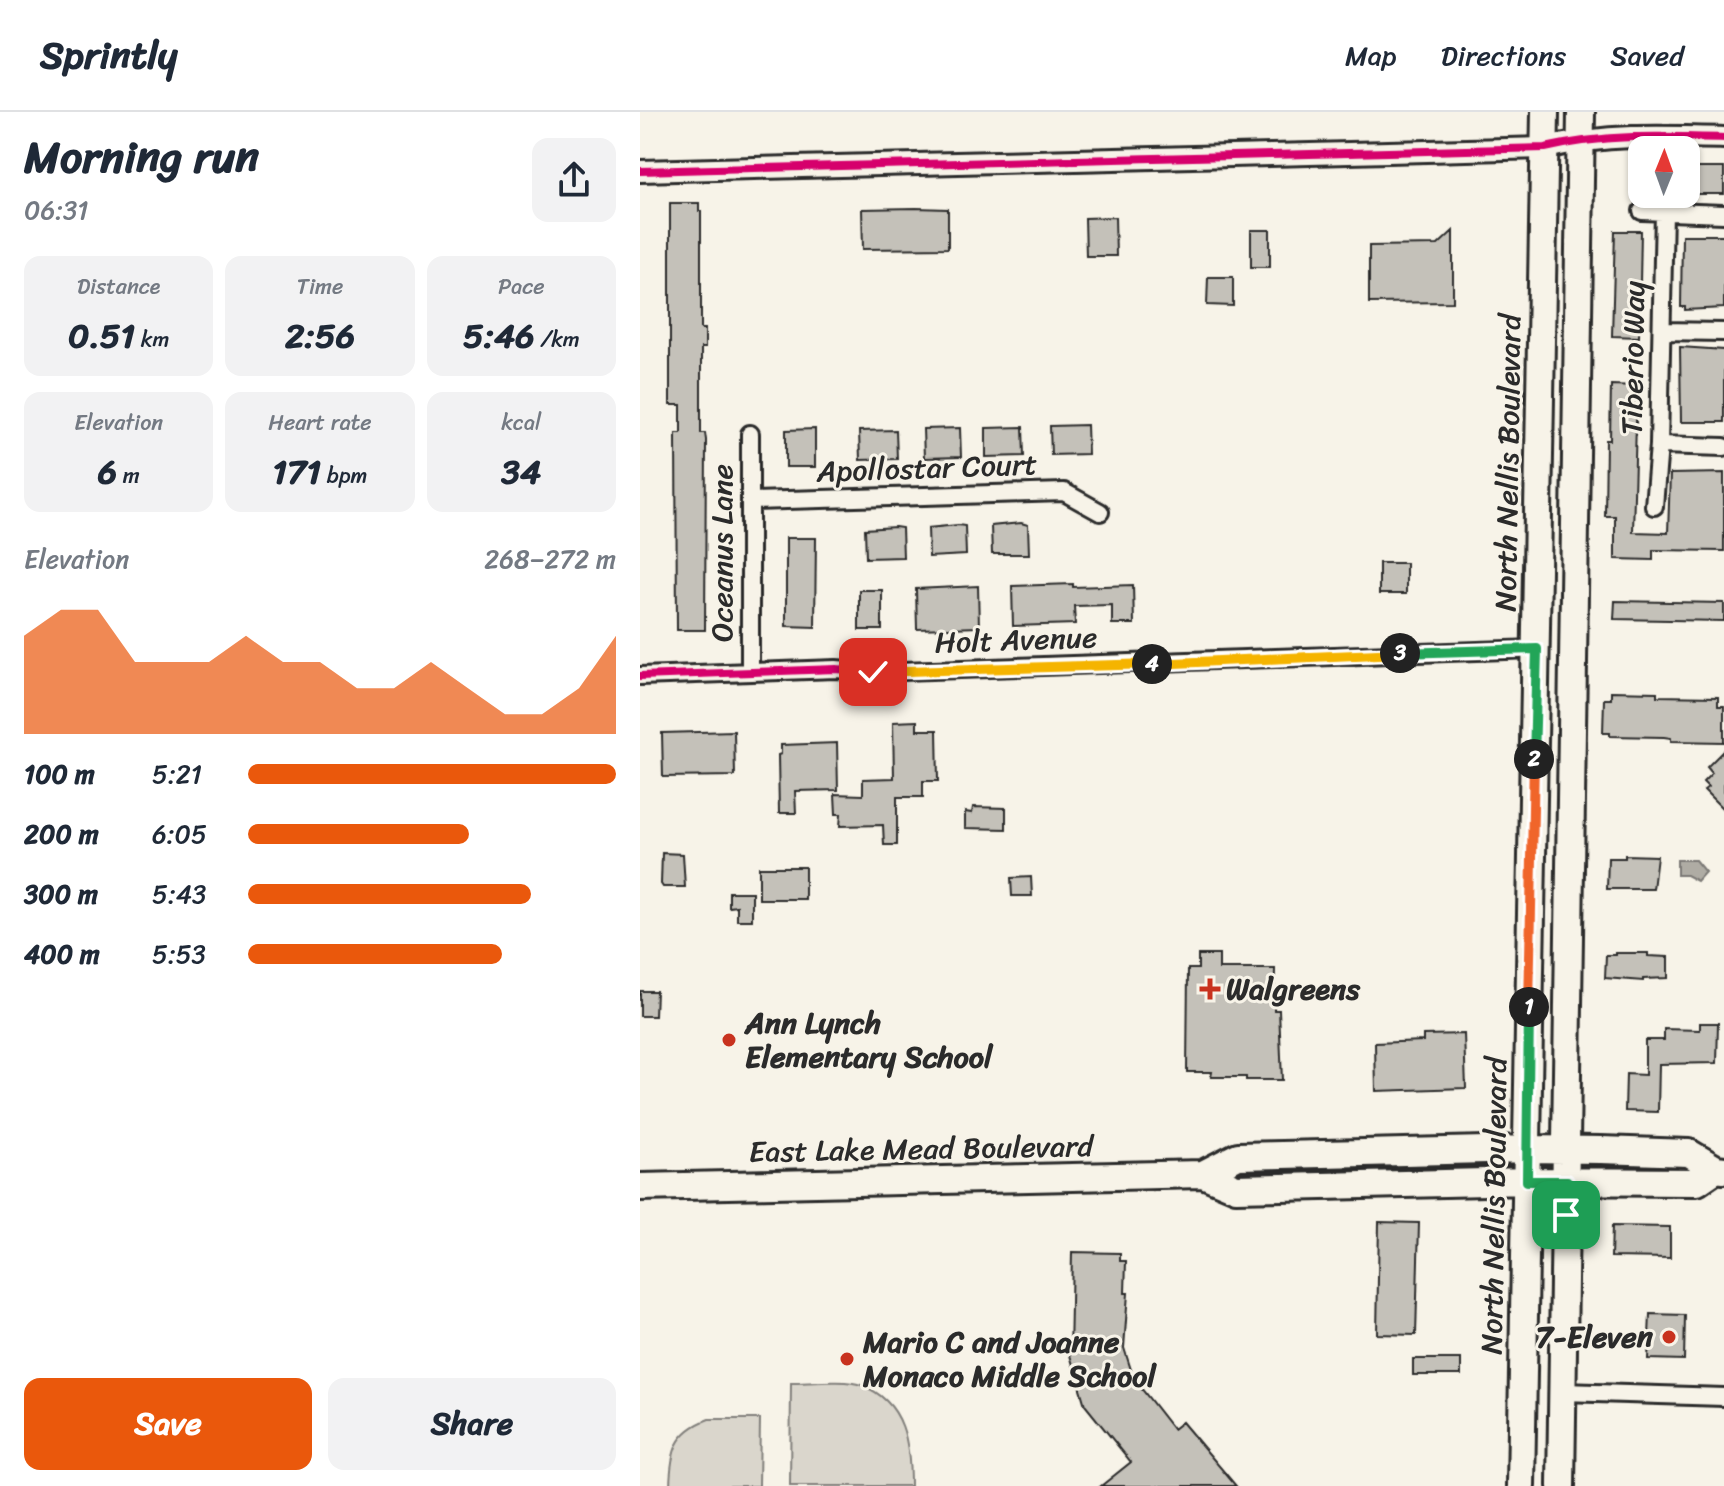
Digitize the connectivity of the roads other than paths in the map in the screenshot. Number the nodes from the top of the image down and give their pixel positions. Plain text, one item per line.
1 (1545, 112) edge
2 (1581, 112) edge
3 (1724, 138) edge
4 (1581, 140) junction
5 (1545, 148) junction
6 (640, 171) edge
7 (1642, 211) dead end
8 (1664, 211) junction
9 (1724, 214) edge
10 (1662, 331) junction
11 (1724, 332) edge
12 (750, 434) dead end
13 (1659, 445) junction
14 (1724, 447) edge
15 (750, 501) junction
16 (1654, 506) dead end
17 (1100, 512) dead end
18 (1537, 649) junction
19 (750, 671) junction
20 (640, 676) edge
21 (1527, 1149) junction
22 (1568, 1149) junction
23 (1720, 1170) edge
24 (1203, 1174) junction
25 (1527, 1181) junction
26 (1567, 1181) junction
27 (640, 1187) edge
28 (1563, 1392) junction
29 (1724, 1397) edge
30 (1521, 1486) edge
31 (1561, 1486) edge

1 - 5 main road, North Nellis Boulevard
2 - 4 main road
3 - 4 street
4 - 5 street
4 - 22 main road
5 - 6 street
5 - 18 main road, North Nellis Boulevard
7 - 8 street
8 - 9 street
8 - 10 street, Tiberio Way
10 - 11 street
10 - 13 street, Tiberio Way
12 - 15 street, Oceanus Lane
13 - 14 street
13 - 16 street, Tiberio Way
15 - 17 street, Apollostar Court
15 - 19 street, Oceanus Lane
18 - 19 street, Holt Avenue
18 - 21 main road, North Nellis Boulevard
19 - 20 street, Holt Avenue
21 - 22 main road, East Lake Mead Boulevard
21 - 24 main road, East Lake Mead Boulevard
21 - 25 main road, North Nellis Boulevard
22 - 23 main road, East Lake Mead Boulevard
22 - 26 main road
23 - 26 main road, East Lake Mead Boulevard
24 - 25 main road, East Lake Mead Boulevard
24 - 27 main road, East Lake Mead Boulevard
25 - 26 main road, East Lake Mead Boulevard
25 - 30 main road, North Nellis Boulevard
26 - 28 main road
28 - 29 street
28 - 31 main road

